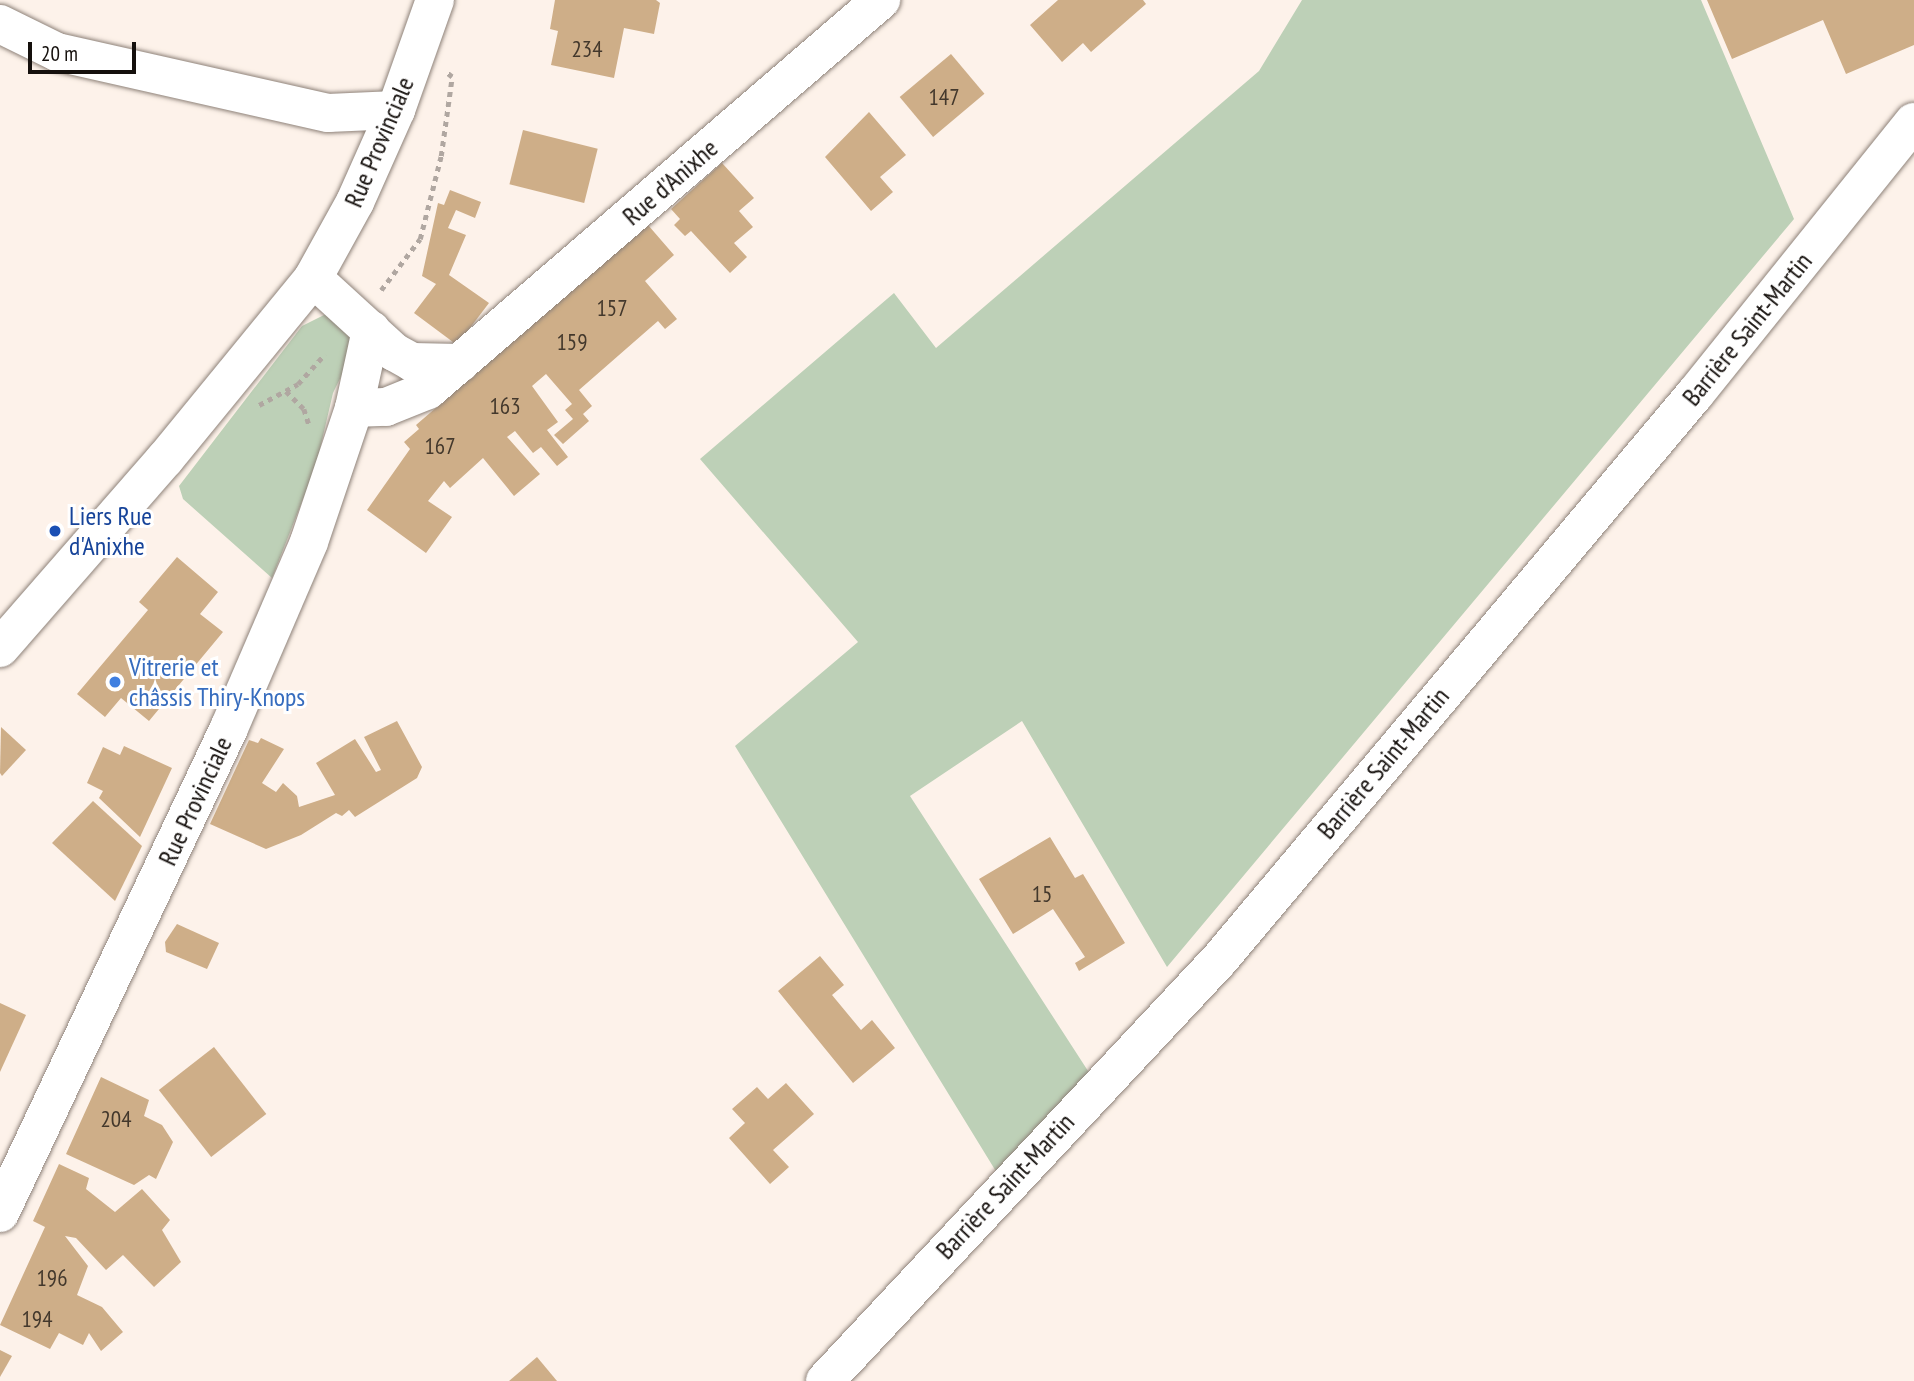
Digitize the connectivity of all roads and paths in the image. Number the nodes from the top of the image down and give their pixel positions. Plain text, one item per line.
1 (435, 0) edge
2 (881, 0) edge
3 (0, 24) edge
4 (396, 110) junction
5 (1914, 122) edge
6 (313, 278) junction
7 (371, 330) junction
8 (460, 363) junction
9 (354, 408) junction
10 (0, 648) edge
11 (0, 1213) edge
12 (825, 1381) edge

1 - 4 street, Rue Provinciale
2 - 8 street, Rue d'Anixhe
3 - 4 street
4 - 6 street, Rue Provinciale
5 - 12 street, Barrière Saint-Martin
6 - 7 street
6 - 10 street, Rue Provinciale
7 - 8 street
7 - 9 street, Rue Provinciale
8 - 9 street, Rue d'Anixhe
9 - 11 street, Rue Provinciale

